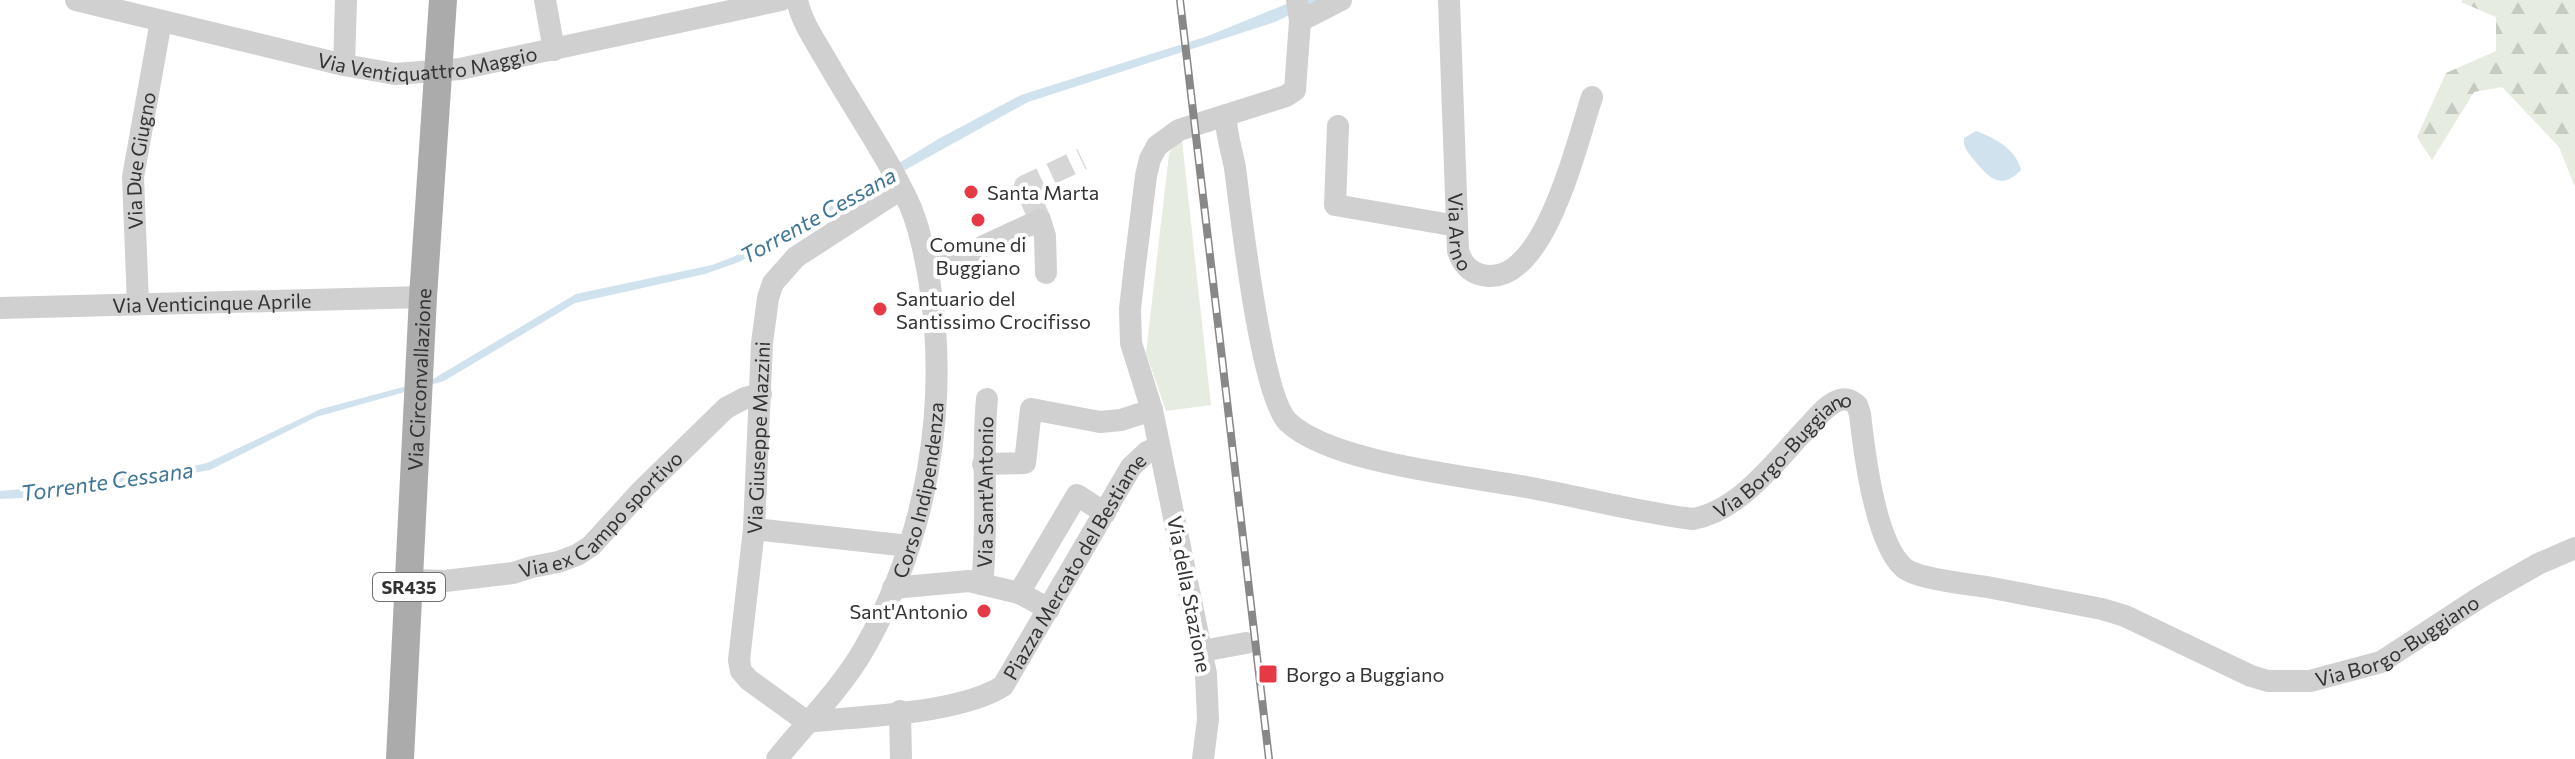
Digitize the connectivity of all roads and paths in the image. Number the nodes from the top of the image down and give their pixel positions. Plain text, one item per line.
1 (76, 0) edge
2 (346, 0) edge
3 (443, 0) edge
4 (545, 0) edge
5 (781, 0) edge
6 (797, 0) edge
7 (1341, 0) edge
8 (1449, 0) edge
9 (1298, 10) edge
10 (161, 21) junction
11 (554, 50) junction
12 (344, 65) junction
13 (438, 72) junction
14 (1592, 97) dead end
15 (1226, 115) junction
16 (1338, 126) dead end
17 (901, 189) junction
18 (1457, 226) junction
19 (928, 272) junction
20 (1046, 273) dead end
21 (423, 297) junction
22 (138, 304) junction
23 (0, 307) edge
24 (761, 394) junction
25 (987, 399) dead end
26 (1156, 429) junction
27 (983, 464) junction
28 (1105, 513) junction
29 (754, 529) junction
30 (909, 546) junction
31 (2575, 548) edge
32 (418, 580) dead end
33 (982, 584) junction
34 (893, 588) junction
35 (1019, 593) junction
36 (1049, 609) junction
37 (1246, 643) dead end
38 (1202, 651) junction
39 (900, 711) junction
40 (807, 722) junction
41 (400, 759) edge
42 (777, 759) edge
43 (901, 759) edge
44 (1203, 759) edge

1 - 10 street, Via Ventiquattro Maggio
2 - 12 street
3 - 13 main road, Via Circonvallazione / SR435
4 - 11 street
5 - 11 street, Via Ventiquattro Maggio
6 - 17 street, Corso Indipendenza
7 - 9 street
8 - 18 street, Via Arno
9 - 15 street, Via della Stazione
10 - 12 street, Via Ventiquattro Maggio
10 - 22 street, Via Due Giugno
11 - 13 street, Via Ventiquattro Maggio
12 - 13 street, Via Ventiquattro Maggio
13 - 21 main road, Via Circonvallazione / SR435
14 - 18 street, Via Arno
15 - 26 street, Via della Stazione
15 - 31 street, Via Borgo-Buggiano
16 - 18 street
17 - 19 street, Corso Indipendenza
17 - 24 street, Via Giuseppe Mazzini
19 - 20 street
19 - 30 street, Corso Indipendenza
21 - 22 street, Via Venticinque Aprile
21 - 41 main road, Via Circonvallazione / SR435
22 - 23 street, Via Venticinque Aprile
24 - 29 street, Via Giuseppe Mazzini
24 - 32 street, Via ex Campo sportivo
25 - 27 street, Via Sant'Antonio
26 - 27 street
26 - 28 street, Piazza Mercato del Bestiame
26 - 38 street, Via della Stazione
27 - 33 street, Via Sant'Antonio
28 - 35 street
28 - 36 street, Piazza Mercato del Bestiame
29 - 30 street
29 - 40 street, Via Giuseppe Mazzini
30 - 34 street, Corso Indipendenza
33 - 34 street
33 - 35 street
34 - 40 street, Corso Indipendenza
35 - 36 street
36 - 39 street, Piazza Mercato del Bestiame
37 - 38 street
38 - 44 street, Via della Stazione
39 - 40 street, Piazza Mercato del Bestiame
39 - 43 street
40 - 42 street, Corso Indipendenza

